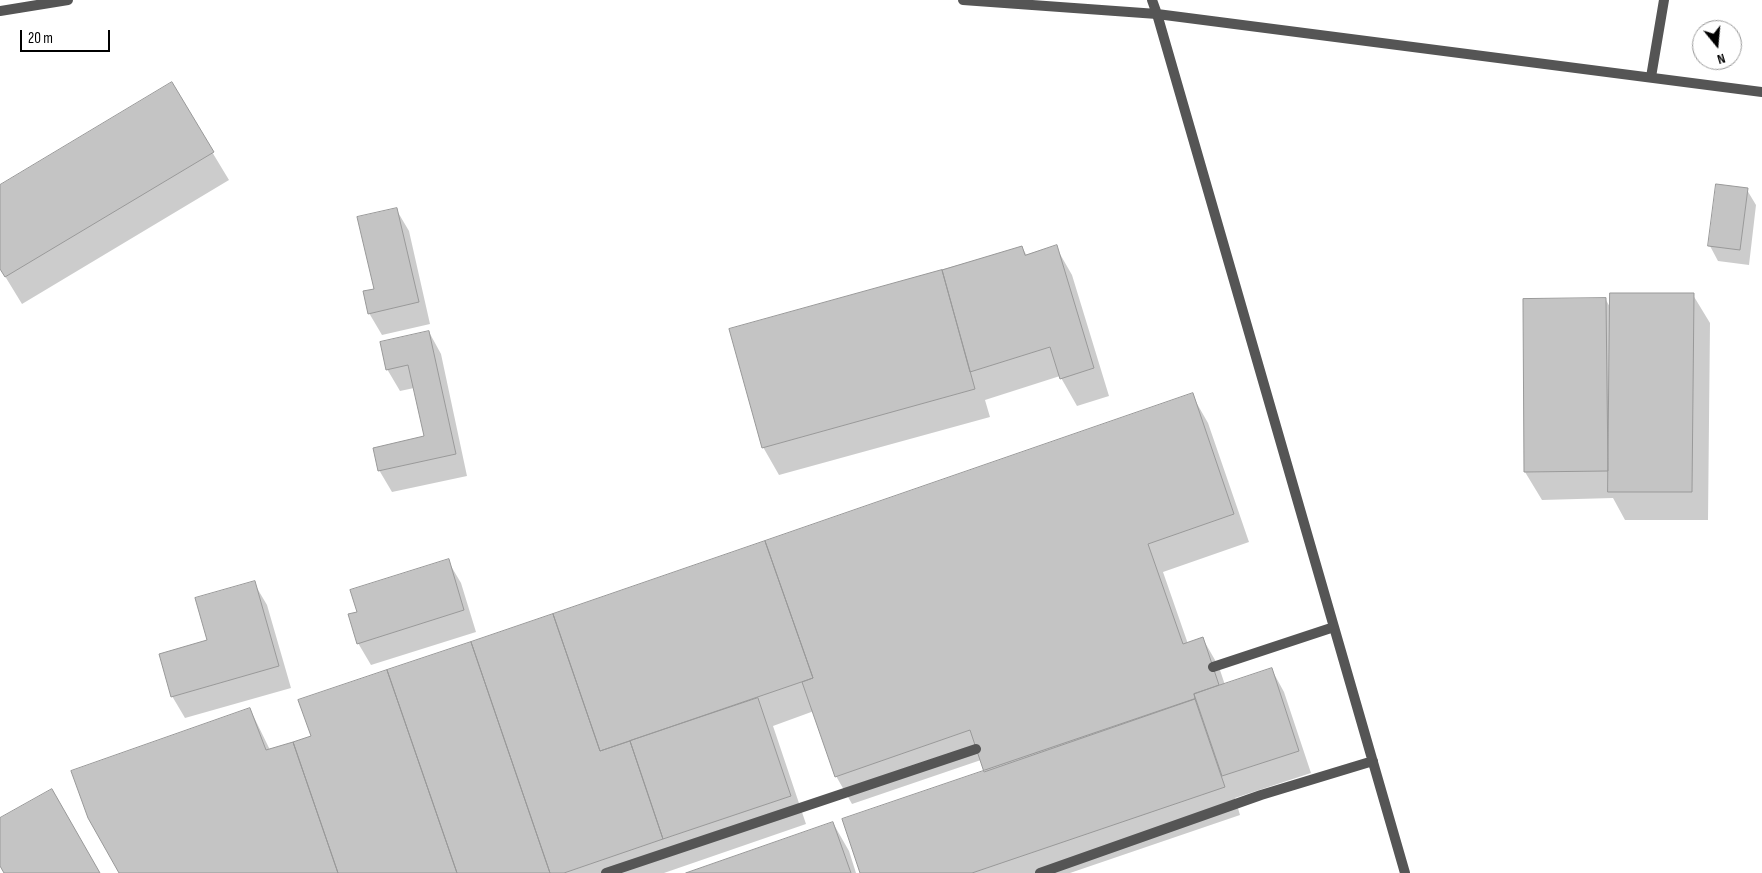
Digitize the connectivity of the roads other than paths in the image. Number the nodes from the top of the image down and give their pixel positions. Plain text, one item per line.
1 (68, 0) edge
2 (963, 0) edge
3 (1152, 0) edge
4 (1664, 0) edge
5 (0, 11) edge
6 (1157, 14) junction
7 (1651, 77) junction
8 (1762, 92) edge
9 (1334, 627) junction
10 (1213, 667) dead end
11 (976, 749) dead end
12 (1373, 761) junction
13 (606, 873) edge
14 (1040, 873) edge
15 (1405, 873) edge

1 - 5 street
2 - 6 street
3 - 6 street
4 - 7 street
6 - 7 street
6 - 9 street
7 - 8 street
9 - 10 street
9 - 12 street
11 - 13 street
12 - 14 street
12 - 15 street

